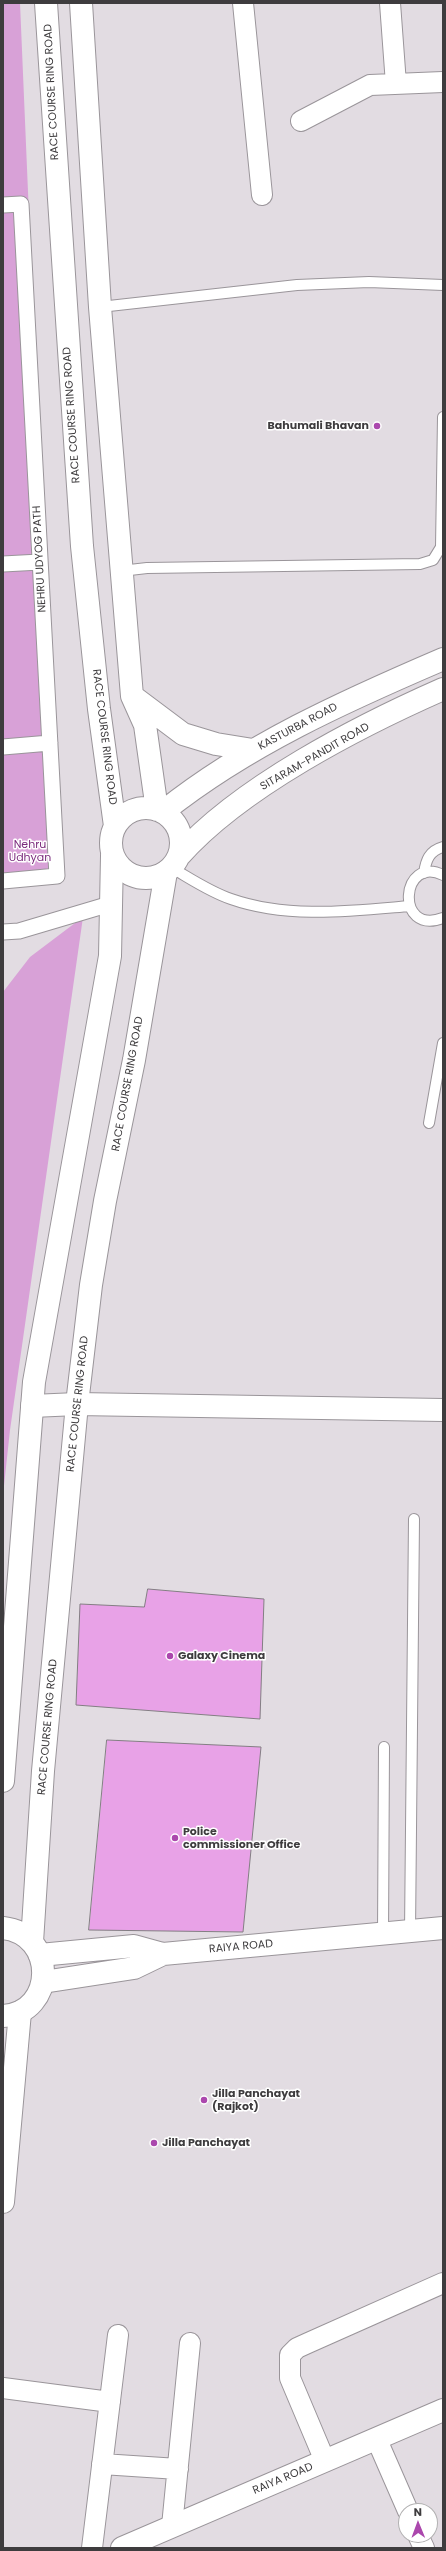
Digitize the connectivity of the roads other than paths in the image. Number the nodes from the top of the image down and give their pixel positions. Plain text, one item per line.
1 (46, 3) edge
2 (81, 3) edge
3 (243, 3) edge
4 (390, 3) edge
5 (443, 82) edge
6 (396, 84) junction
7 (301, 121) dead end
8 (262, 195) dead end
9 (3, 205) edge
10 (443, 285) edge
11 (100, 307) junction
12 (443, 417) edge
13 (40, 562) junction
14 (3, 564) edge
15 (121, 571) junction
16 (443, 659) edge
17 (443, 689) edge
18 (132, 696) junction
19 (50, 744) junction
20 (3, 747) edge
21 (253, 750) junction
22 (160, 811) junction
23 (115, 826) junction
24 (443, 847) edge
25 (112, 856) junction
26 (172, 865) junction
27 (424, 873) junction
28 (443, 875) edge
29 (3, 881) edge
30 (110, 904) junction
31 (410, 906) junction
32 (443, 918) edge
33 (3, 932) edge
34 (443, 1043) edge
35 (429, 1123) dead end
36 (77, 1404) junction
37 (32, 1406) junction
38 (443, 1410) edge
39 (414, 1519) dead end
40 (384, 1747) dead end
41 (3, 1781) edge
42 (3, 1928) edge
43 (443, 1928) edge
44 (410, 1932) junction
45 (383, 1935) junction
46 (36, 1948) junction
47 (163, 1954) junction
48 (43, 1982) junction
49 (12, 2014) edge
50 (3, 2202) edge
51 (443, 2283) edge
52 (118, 2335) dead end
53 (190, 2343) dead end
54 (3, 2388) edge
55 (110, 2402) junction
56 (443, 2410) edge
57 (376, 2440) junction
58 (325, 2461) junction
59 (102, 2464) junction
60 (178, 2469) junction
61 (404, 2503) edge
62 (172, 2526) junction
63 (92, 2548) edge
64 (122, 2548) edge

1 - 23 main road, RACE COURSE RING ROAD
2 - 11 main road
3 - 8 street
4 - 6 street
5 - 6 street
6 - 7 street
9 - 13 street, NEHRU UDYOG PATH
10 - 11 lane
11 - 15 main road
12 - 15 lane
13 - 14 street
13 - 19 street, NEHRU UDYOG PATH
15 - 18 main road
16 - 21 main road, KASTURBA ROAD
17 - 26 main road, SITARAM-PANDIT ROAD
18 - 21 main road
18 - 22 main road
19 - 20 street
19 - 29 street, NEHRU UDYOG PATH
21 - 22 main road, KASTURBA ROAD
22 - 23 main road
22 - 26 main road
23 - 25 main road
24 - 27 lane
25 - 26 main road
25 - 30 main road
26 - 31 lane
26 - 36 main road, RACE COURSE RING ROAD
27 - 28 lane
27 - 31 lane
30 - 33 street
30 - 37 main road
31 - 32 lane
34 - 35 lane
36 - 37 main road
36 - 38 main road
36 - 46 main road, RACE COURSE RING ROAD
37 - 41 main road
39 - 44 lane
40 - 45 lane
42 - 46 main road
43 - 44 main road, RAIYA ROAD
44 - 45 main road, RAIYA ROAD
45 - 47 main road, RAIYA ROAD
46 - 47 main road, RAIYA ROAD
46 - 48 main road, RACE COURSE RING ROAD
47 - 48 main road
48 - 49 main road
49 - 50 main road
51 - 58 street
52 - 55 street
53 - 60 street
54 - 55 street
55 - 59 street
56 - 57 main road, RAIYA ROAD
57 - 58 main road, RAIYA ROAD
57 - 61 street
58 - 62 main road, RAIYA ROAD
59 - 60 street
59 - 63 street
60 - 62 street
62 - 64 main road, RAIYA ROAD

